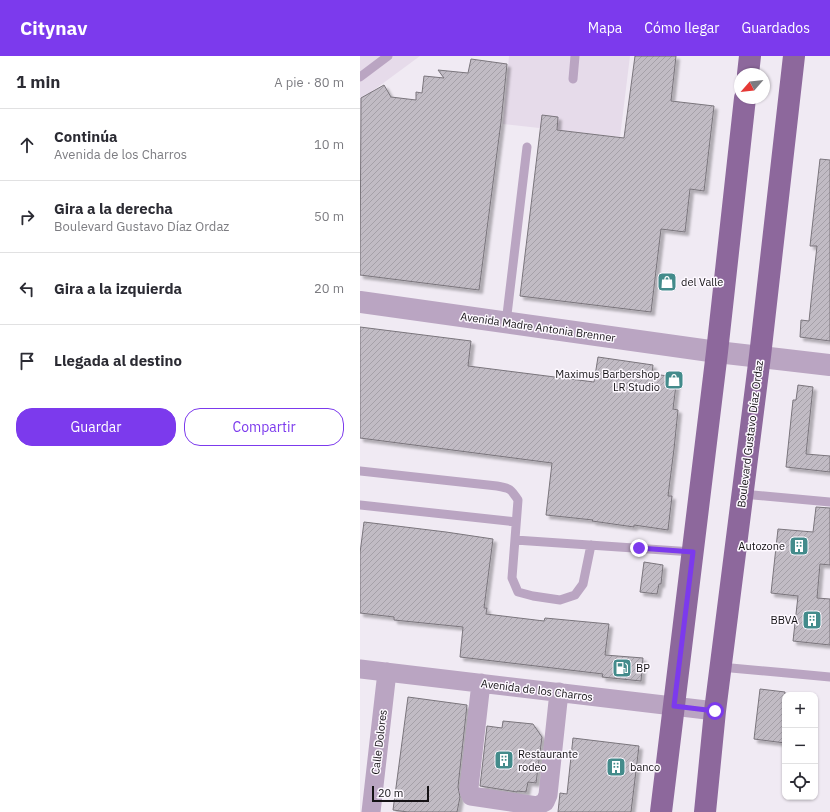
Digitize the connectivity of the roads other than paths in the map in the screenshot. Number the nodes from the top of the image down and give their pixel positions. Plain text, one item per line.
1 (388, 56) edge
2 (575, 56) edge
3 (750, 56) edge
4 (794, 56) edge
5 (749, 68) edge
6 (360, 77) edge
7 (573, 79) dead end
8 (744, 104) edge
9 (528, 147) dead end
10 (360, 302) edge
11 (506, 322) junction
12 (717, 352) junction
13 (760, 356) junction
14 (830, 365) edge
15 (360, 471) edge
16 (742, 494) junction
17 (830, 502) edge
18 (360, 505) edge
19 (516, 522) junction
20 (515, 540) junction
21 (591, 545) junction
22 (693, 552) junction
23 (720, 667) junction
24 (360, 669) edge
25 (387, 672) junction
26 (830, 677) edge
27 (481, 683) junction
28 (559, 692) junction
29 (674, 706) junction
30 (715, 711) junction
31 (371, 812) edge
32 (661, 812) edge
33 (705, 812) edge

1 - 6 lane
2 - 7 lane
3 - 5 main road
4 - 13 main road, Boulevard Gustavo Díaz Ordaz
8 - 12 main road
9 - 11 lane
10 - 11 street, Avenida Madre Antonia Brenner
11 - 12 street, Avenida Madre Antonia Brenner
12 - 13 street, Avenida Madre Antonia Brenner
12 - 22 main road
13 - 14 street, Avenida Madre Antonia Brenner
13 - 16 main road, Boulevard Gustavo Díaz Ordaz
15 - 19 lane
16 - 17 lane
16 - 23 main road, Boulevard Gustavo Díaz Ordaz
18 - 19 lane
19 - 20 lane
20 - 21 lane
20 - 21 lane
21 - 22 lane
22 - 29 main road
23 - 26 lane
23 - 30 main road, Boulevard Gustavo Díaz Ordaz
24 - 25 street, Avenida de los Charros
25 - 27 street, Avenida de los Charros
25 - 31 street, Calle Dolores
27 - 28 street, Avenida de los Charros
27 - 28 street
28 - 29 street, Avenida de los Charros
29 - 30 street, Avenida de los Charros
29 - 32 main road
30 - 33 main road, Boulevard Gustavo Díaz Ordaz

